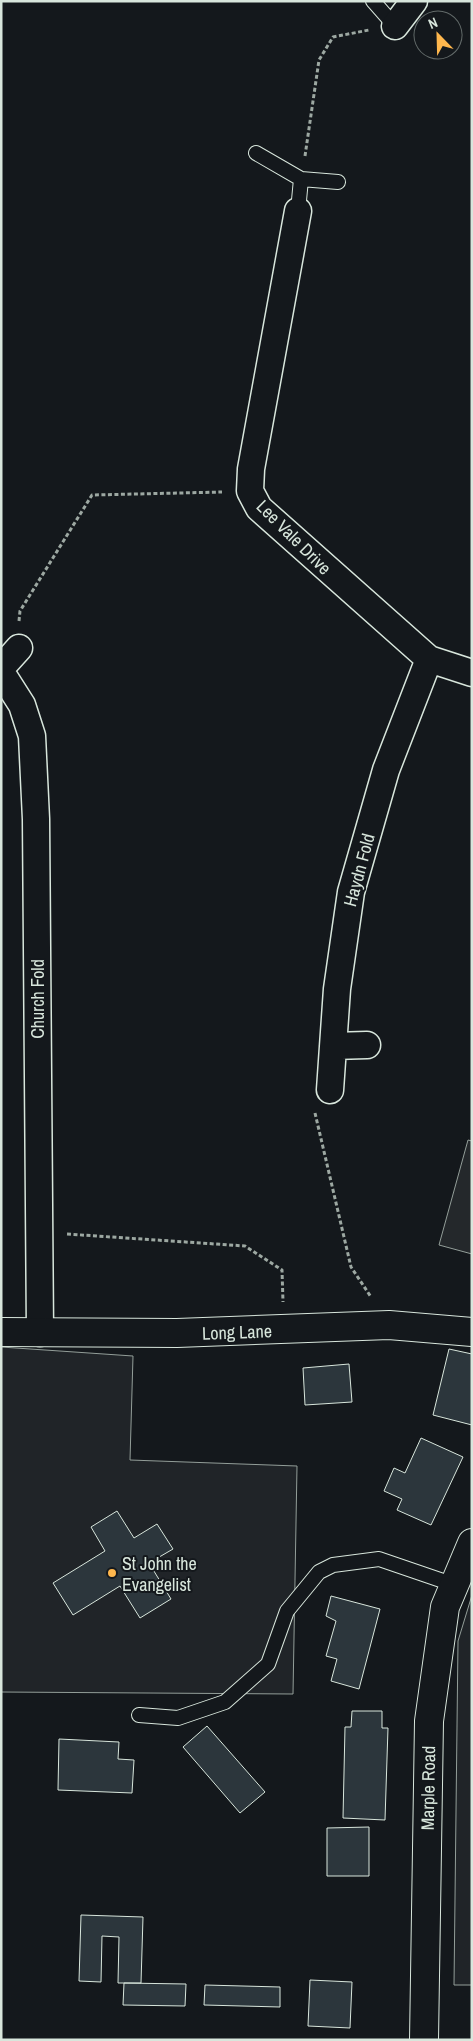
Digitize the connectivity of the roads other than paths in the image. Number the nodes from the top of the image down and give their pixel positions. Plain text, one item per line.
1 (373, 1) edge
2 (414, 1) edge
3 (395, 26) joint
4 (256, 154) dead end
5 (301, 179) junction
6 (338, 182) dead end
7 (298, 211) joint
8 (18, 648) road end
9 (429, 659) junction
10 (1, 668) edge
11 (1, 672) edge
12 (472, 673) edge
13 (367, 1045) dead end
14 (333, 1046) junction
15 (330, 1090) road end
16 (1, 1332) edge
17 (472, 1332) edge
18 (40, 1333) junction
19 (470, 1552) edge
20 (455, 1585) junction
21 (139, 1715) dead end
22 (424, 2040) edge

1 - 3 lane
2 - 3 street
4 - 5 lane
5 - 6 lane
5 - 7 lane
7 - 9 street, Lee Vale Drive
8 - 10 street
9 - 12 street, Lee Vale Drive
9 - 14 street, Haydn Fold
11 - 18 street, Church Fold
13 - 14 street
14 - 15 street, Haydn Fold
16 - 18 main road, Long Lane
17 - 18 main road, Long Lane
19 - 20 main road, Marple Road
20 - 21 lane
20 - 22 main road, Marple Road

